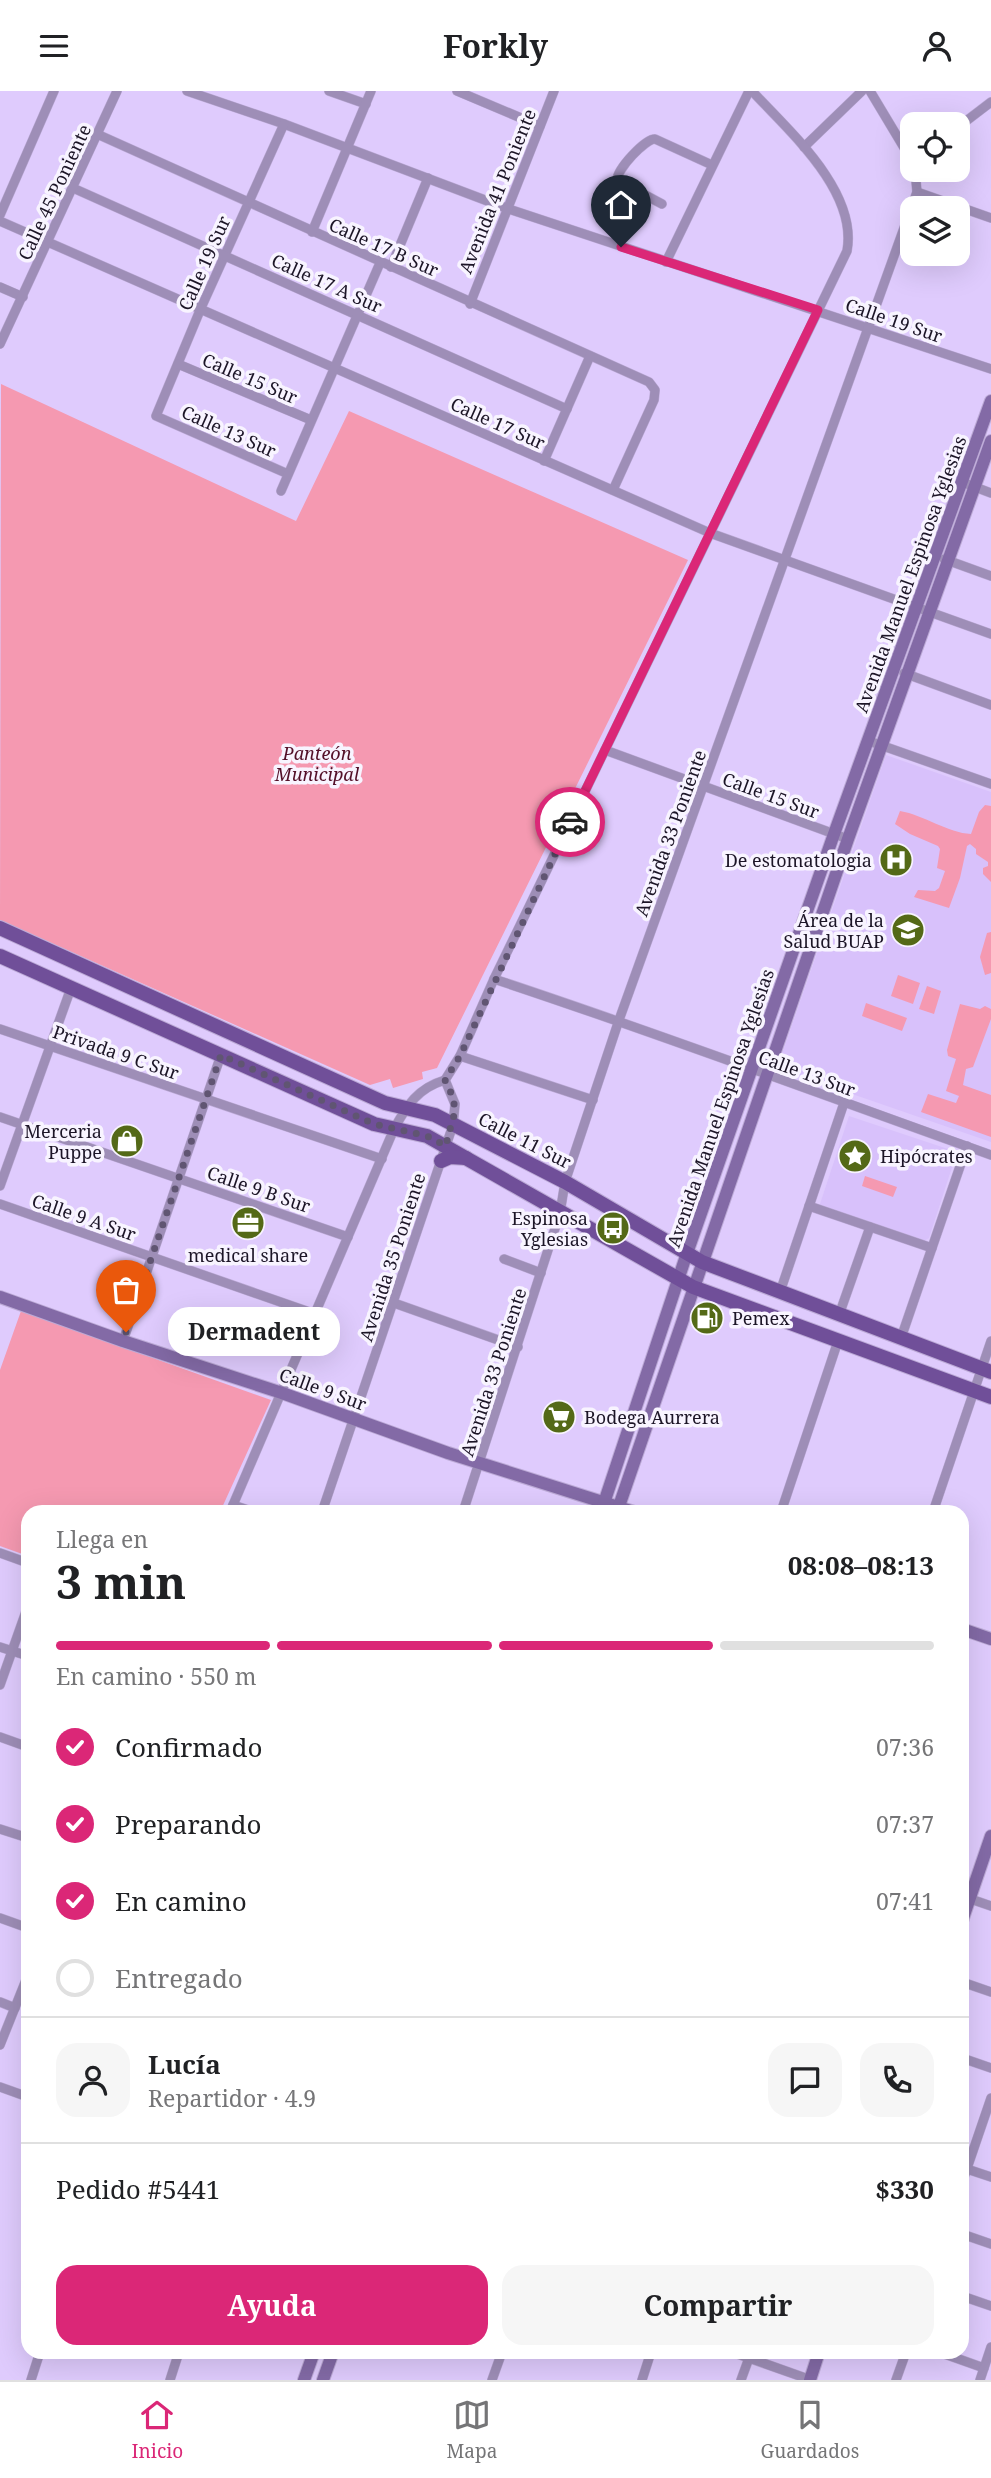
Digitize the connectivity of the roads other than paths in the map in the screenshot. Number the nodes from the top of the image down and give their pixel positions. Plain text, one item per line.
1 (54, 91) edge
2 (117, 91) edge
3 (187, 91) edge
4 (329, 91) edge
5 (371, 91) edge
6 (457, 91) edge
7 (554, 91) edge
8 (750, 91) edge
9 (862, 91) edge
10 (870, 91) edge
11 (991, 102) edge
12 (366, 104) junction
13 (970, 118) edge
14 (284, 124) junction
15 (540, 126) junction
16 (97, 134) junction
17 (900, 141) edge
18 (804, 147) junction
19 (348, 148) junction
20 (712, 165) junction
21 (428, 178) junction
22 (916, 182) edge
23 (73, 188) junction
24 (917, 192) junction
25 (248, 202) junction
26 (662, 204) dead end
27 (506, 208) junction
28 (0, 215) edge
29 (991, 218) edge
30 (0, 221) edge
31 (312, 232) junction
32 (48, 243) junction
33 (224, 254) junction
34 (380, 263) junction
35 (666, 263) junction
36 (391, 267) junction
37 (0, 287) edge
38 (23, 297) junction
39 (470, 304) junction
40 (201, 308) junction
41 (818, 310) junction
42 (357, 314) junction
43 (868, 328) junction
44 (0, 344) edge
45 (590, 356) junction
46 (178, 364) junction
47 (334, 367) junction
48 (991, 369) edge
49 (991, 401) edge
50 (567, 409) junction
51 (156, 416) joint
52 (311, 421) junction
53 (987, 445) edge
54 (544, 461) junction
55 (288, 474) junction
56 (968, 485) junction
57 (281, 491) dead end
58 (613, 491) junction
59 (991, 493) edge
60 (710, 533) junction
61 (936, 556) junction
62 (786, 561) junction
63 (948, 561) junction
64 (991, 576) edge
65 (917, 608) junction
66 (930, 613) junction
67 (991, 634) edge
68 (895, 670) junction
69 (909, 674) junction
70 (991, 705) edge
71 (869, 741) junction
72 (882, 746) junction
73 (605, 750) junction
74 (991, 784) edge
75 (703, 787) junction
76 (834, 834) junction
77 (848, 839) junction
78 (2, 931) edge
79 (22, 939) junction
80 (0, 954) edge
81 (22, 966) junction
82 (0, 970) edge
83 (494, 979) junction
84 (71, 988) junction
85 (619, 1020) junction
86 (0, 1029) edge
87 (50, 1046) junction
88 (221, 1055) junction
89 (460, 1056) junction
90 (752, 1070) junction
91 (768, 1076) junction
92 (445, 1080) junction
93 (206, 1100) junction
94 (593, 1100) junction
95 (844, 1103) junction
96 (405, 1108) junction
97 (0, 1117) edge
98 (22, 1125) junction
99 (453, 1125) junction
100 (394, 1129) junction
101 (446, 1146) junction
102 (967, 1146) junction
103 (991, 1155) edge
104 (466, 1158) junction
105 (382, 1159) junction
106 (441, 1160) junction
107 (178, 1178) junction
108 (565, 1182) junction
109 (0, 1185) edge
110 (0, 1204) edge
111 (809, 1206) junction
112 (560, 1213) junction
113 (870, 1227) junction
114 (348, 1237) junction
115 (932, 1248) junction
116 (687, 1253) junction
117 (152, 1257) junction
118 (504, 1259) dead end
119 (702, 1262) junction
120 (541, 1273) junction
121 (679, 1278) junction
122 (693, 1287) junction
123 (780, 1292) junction
124 (0, 1297) edge
125 (394, 1303) junction
126 (316, 1314) junction
127 (839, 1315) junction
128 (901, 1338) junction
129 (123, 1341) junction
130 (838, 1341) junction
131 (991, 1341) edge
132 (518, 1347) junction
133 (986, 1371) edge
134 (973, 1391) junction
135 (282, 1392) junction
136 (991, 1397) edge
137 (354, 1419) junction
138 (480, 1464) junction
139 (233, 1505) edge
140 (324, 1505) edge
141 (465, 1505) edge
142 (596, 1505) edge
143 (603, 1505) edge
144 (619, 1505) edge
145 (783, 1505) edge
146 (935, 1505) edge
147 (0, 1553) edge
148 (21, 1560) edge
149 (21, 1626) edge
150 (969, 1631) edge
151 (991, 1639) edge
152 (0, 1647) edge
153 (12, 1651) junction
154 (21, 1654) edge
155 (0, 1685) edge
156 (0, 1737) edge
157 (21, 1744) edge
158 (0, 1829) edge
159 (21, 1836) edge
160 (991, 1836) edge
161 (969, 1890) edge
162 (969, 1898) edge
163 (991, 1906) edge
164 (0, 1918) edge
165 (21, 1926) edge
166 (969, 1984) edge
167 (991, 1992) edge
168 (21, 1993) edge
169 (0, 2003) edge
170 (15, 2008) junction
171 (0, 2045) edge
172 (969, 2060) edge
173 (991, 2068) edge
174 (0, 2087) edge
175 (21, 2094) edge
176 (991, 2098) edge
177 (969, 2157) edge
178 (969, 2169) edge
179 (991, 2177) edge
180 (969, 2236) edge
181 (991, 2244) edge
182 (969, 2299) edge
183 (991, 2306) edge
184 (991, 2347) edge
185 (38, 2359) edge
186 (177, 2359) edge
187 (312, 2359) edge
188 (330, 2359) edge
189 (500, 2359) edge
190 (649, 2359) edge
191 (749, 2359) edge
192 (752, 2359) edge
193 (817, 2359) edge
194 (904, 2359) edge
195 (959, 2359) edge
196 (984, 2368) junction
197 (31, 2380) edge
198 (170, 2380) edge
199 (304, 2380) edge
200 (323, 2380) edge
201 (492, 2380) edge
202 (642, 2380) edge
203 (741, 2380) edge
204 (810, 2380) edge
205 (896, 2380) edge
206 (980, 2380) edge

1 - 28 street
2 - 16 street, Calle 45 Poniente
3 - 14 street, Calle 19 Sur
4 - 12 street
5 - 12 street
6 - 15 street
7 - 15 street, Avenida 41 Poniente
8 - 18 street
8 - 20 street
9 - 18 street
10 - 17 street
11 - 13 street
12 - 19 street
14 - 19 street, Calle 19 Sur
14 - 25 street, Calle 19 Sur
15 - 27 street, Avenida 41 Poniente
16 - 23 street, Calle 45 Poniente
16 - 25 street, Calle 17 B Sur
18 - 41 street
19 - 21 street, Calle 19 Sur
19 - 31 street
20 - 26 street
20 - 35 street
21 - 27 street, Calle 19 Sur
21 - 36 street
22 - 24 street, Avenida 33 Poniente
23 - 32 street, Calle 45 Poniente
23 - 33 street, Calle 17 A Sur
24 - 29 street
24 - 43 street, Avenida 33 Poniente
25 - 31 street, Calle 17 B Sur
25 - 33 street, Calle 19 Sur
27 - 35 street, Calle 19 Sur
27 - 39 street, Avenida 41 Poniente
30 - 32 street, Calle 17 Sur
31 - 34 street, Calle 17 B Sur
32 - 38 street, Calle 45 Poniente
32 - 40 street, Calle 17 Sur
33 - 40 street, Calle 19 Sur
33 - 42 street, Calle 17 A Sur
34 - 36 street, Calle 17 B Sur
34 - 42 street
35 - 41 street, Calle 19 Sur
36 - 39 street, Calle 17 B Sur
37 - 38 street
38 - 44 street, Calle 45 Poniente
39 - 45 street, Calle 17 B Sur
40 - 46 street, Calle 19 Sur
40 - 47 street, Calle 17 Sur
41 - 43 street, Calle 19 Sur
41 - 60 street
42 - 47 street
42 - 50 street, Calle 17 A Sur
43 - 48 street, Calle 19 Sur
43 - 62 street, Avenida 33 Poniente
45 - 50 street
45 - 58 street, Calle 17 B Sur
46 - 51 street, Calle 19 Sur
46 - 52 street, Calle 15 Sur
47 - 52 street
47 - 54 street, Calle 17 Sur
49 - 53 main road, Avenida Manuel Espinosa Yglesias
50 - 54 street
51 - 55 street, Calle 13 Sur
52 - 55 street
53 - 56 main road, Avenida Manuel Espinosa Yglesias
54 - 58 street, Calle 17 Sur
55 - 57 street
56 - 59 street
56 - 61 main road, Avenida Manuel Espinosa Yglesias
56 - 63 main road, Avenida Manuel Espinosa Yglesias
58 - 60 street, Calle 17 Sur
60 - 62 street, Calle 17 Sur
60 - 73 street
61 - 63 street
61 - 65 main road, Avenida Manuel Espinosa Yglesias
62 - 65 street, Calle 17 Sur
62 - 75 street, Avenida 33 Poniente
63 - 64 street
63 - 66 main road, Avenida Manuel Espinosa Yglesias
65 - 66 street, Calle 17 Sur
65 - 68 main road, Avenida Manuel Espinosa Yglesias
66 - 67 street, Calle 17 Sur
66 - 69 main road, Avenida Manuel Espinosa Yglesias
68 - 69 street
68 - 71 main road, Avenida Manuel Espinosa Yglesias
69 - 70 street
69 - 72 main road, Avenida Manuel Espinosa Yglesias
71 - 72 street
71 - 76 main road, Avenida Manuel Espinosa Yglesias
72 - 74 street
72 - 77 main road, Avenida Manuel Espinosa Yglesias
73 - 75 street, Calle 15 Sur
73 - 83 street
75 - 76 street, Calle 15 Sur
75 - 85 street, Avenida 33 Poniente
76 - 77 street, Calle 15 Sur
76 - 90 main road, Avenida Manuel Espinosa Yglesias
77 - 91 main road, Avenida Manuel Espinosa Yglesias
78 - 79 main road, Calle 11 Sur
79 - 80 main road
79 - 96 main road, Calle 11 Sur
80 - 81 main road
81 - 82 main road
81 - 84 main road
83 - 85 street, Calle 13 Sur
83 - 89 street
84 - 87 street
84 - 88 main road
85 - 90 street, Calle 13 Sur
85 - 94 street, Avenida 33 Poniente
86 - 87 street, Privada 9 C Sur
87 - 93 street, Privada 9 C Sur
87 - 98 street
88 - 93 street
88 - 100 main road
89 - 92 street
89 - 94 street
90 - 91 street, Calle 13 Sur
90 - 116 main road, Avenida Manuel Espinosa Yglesias
91 - 95 street, Calle 13 Sur
91 - 119 main road, Avenida Manuel Espinosa Yglesias
92 - 96 street
92 - 99 street, Avenida 35 Poniente
93 - 105 street, Privada 9 C Sur
93 - 107 street
94 - 108 street, Avenida 33 Poniente
95 - 102 street, Calle 13 Sur
95 - 111 street
96 - 99 main road, Calle 11 Sur
96 - 100 street
97 - 98 street, Calle 9 B Sur
98 - 107 street, Calle 9 B Sur
98 - 109 street
99 - 101 street, Avenida 35 Poniente
99 - 108 main road, Calle 11 Sur
100 - 101 main road
100 - 105 street
101 - 104 main road
101 - 106 street, Avenida 35 Poniente
102 - 103 street, Calle 13 Sur
102 - 115 street
104 - 106 main road
104 - 112 main road
105 - 114 street
106 - 125 street, Avenida 35 Poniente
107 - 114 street, Calle 9 B Sur
107 - 117 street
108 - 112 street, Avenida 33 Poniente
108 - 116 main road, Calle 11 Sur
110 - 117 street, Calle 9 A Sur
111 - 113 street
111 - 123 street
112 - 120 street, Avenida 33 Poniente
112 - 121 main road
113 - 115 street
113 - 127 street
114 - 126 street
115 - 128 street
116 - 119 main road, Calle 11 Sur
116 - 121 main road, Avenida Manuel Espinosa Yglesias
117 - 126 street, Calle 9 A Sur
117 - 129 street
118 - 120 street
119 - 122 main road, Avenida Manuel Espinosa Yglesias
119 - 123 main road, Calle 11 Sur
120 - 132 street, Avenida 33 Poniente
121 - 122 main road
121 - 143 main road, Avenida Manuel Espinosa Yglesias
122 - 130 main road
122 - 144 main road, Avenida Manuel Espinosa Yglesias
123 - 127 main road, Calle 11 Sur
124 - 129 main road, Calle 9 Sur
125 - 132 street
125 - 137 street, Avenida 35 Poniente
126 - 135 street
127 - 128 main road, Calle 11 Sur
128 - 133 main road, Calle 11 Sur
129 - 135 main road, Calle 9 Sur
130 - 134 main road
130 - 145 street
131 - 133 street
132 - 138 street, Avenida 33 Poniente
133 - 134 street
134 - 136 main road
134 - 146 street
135 - 137 main road, Calle 9 Sur
135 - 139 street
137 - 138 main road, Calle 9 Sur
137 - 140 street, Avenida 35 Poniente
138 - 141 street, Avenida 33 Poniente
138 - 142 main road, Calle 9 Sur
147 - 148 street
149 - 153 street
150 - 151 main road
152 - 153 street
153 - 154 street
153 - 155 street
156 - 157 street
158 - 159 street
160 - 161 main road
162 - 163 street
164 - 165 street
166 - 167 street
168 - 170 street
169 - 170 street
170 - 171 street
172 - 173 street
174 - 175 street
176 - 177 street
178 - 179 street
180 - 181 street
182 - 183 street
184 - 196 street
185 - 197 street
186 - 198 street
187 - 199 main road
188 - 200 main road
189 - 201 street
190 - 202 street
191 - 203 street
192 - 204 street
193 - 204 main road
194 - 205 street
195 - 196 street
196 - 206 street

